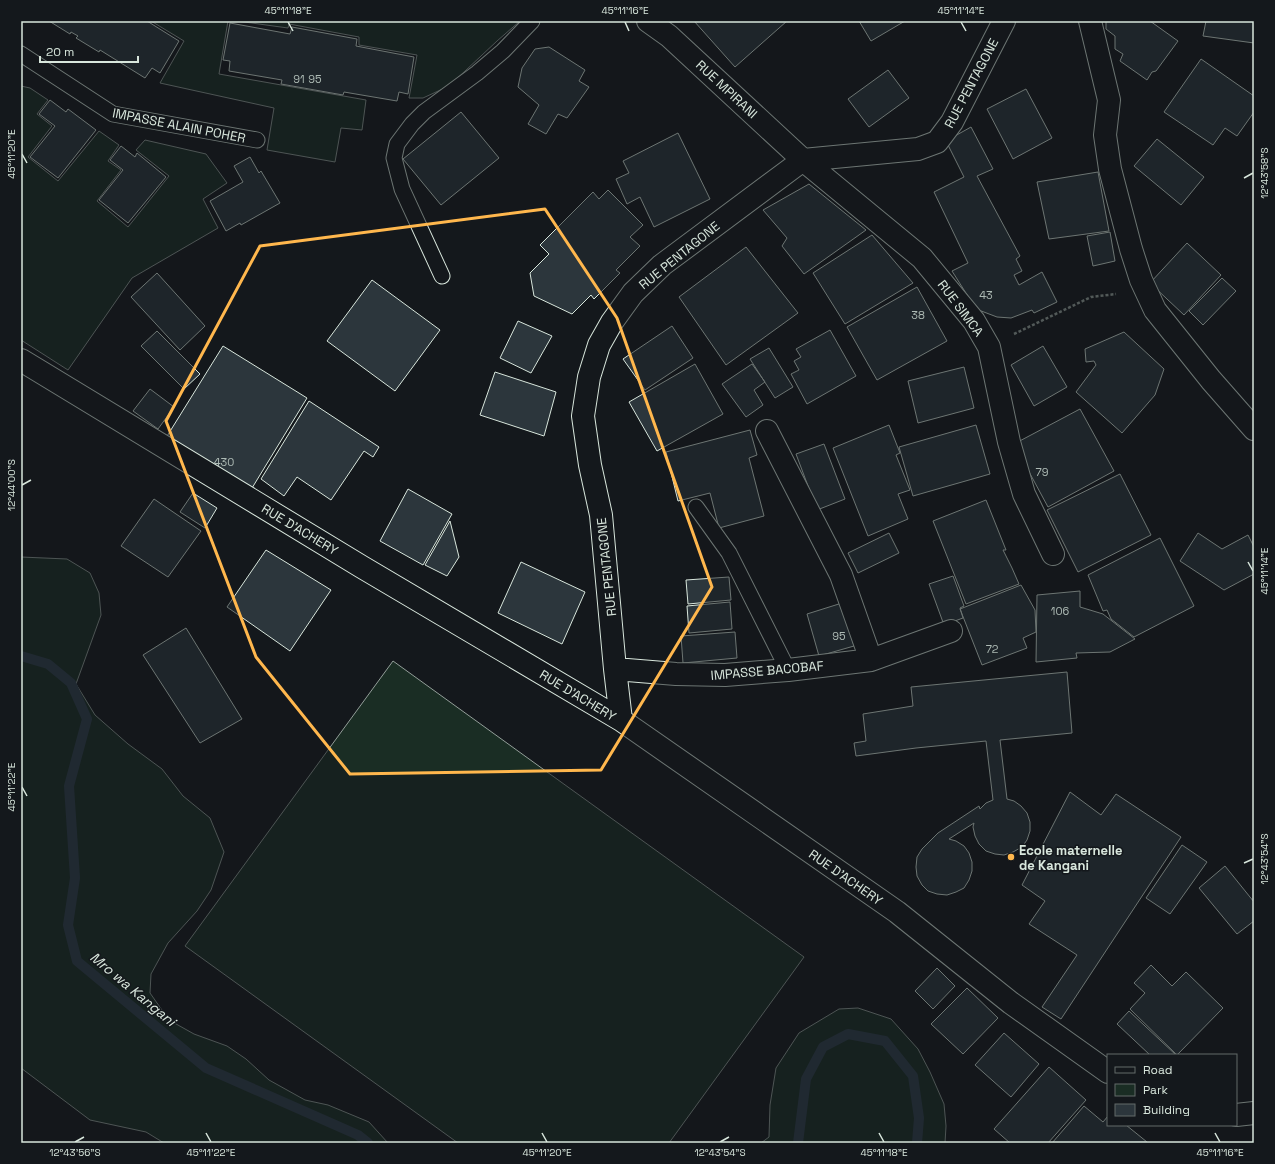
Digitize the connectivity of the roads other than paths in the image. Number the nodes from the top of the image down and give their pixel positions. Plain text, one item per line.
1 (532, 21) edge
2 (648, 21) edge
3 (1004, 21) edge
4 (1090, 21) edge
5 (670, 28) edge
6 (21, 54) edge
7 (257, 140) dead end
8 (803, 160) junction
9 (442, 276) dead end
10 (21, 360) edge
11 (1254, 429) edge
12 (767, 431) dead end
13 (696, 507) dead end
14 (1054, 554) dead end
15 (952, 631) dead end
16 (871, 660) junction
17 (615, 669) junction
18 (788, 670) junction
19 (621, 720) junction
20 (1107, 1071) edge
21 (1254, 1113) edge
22 (1237, 1115) edge

1 - 9 lane
2 - 5 street, RUE MPIRANI
3 - 8 street, RUE PENTAGONE
4 - 11 street
5 - 8 street, RUE MPIRANI
6 - 7 lane, IMPASSE ALAIN POHER
8 - 14 street, RUE SIMCA
8 - 17 street, RUE PENTAGONE
10 - 19 street, RUE D'ACHERY
12 - 16 street
13 - 18 lane
15 - 16 street, IMPASSE BACOBAF
16 - 18 street, IMPASSE BACOBAF
17 - 18 street, IMPASSE BACOBAF
17 - 19 street, RUE PENTAGONE
19 - 20 street, RUE D'ACHERY
21 - 22 street

